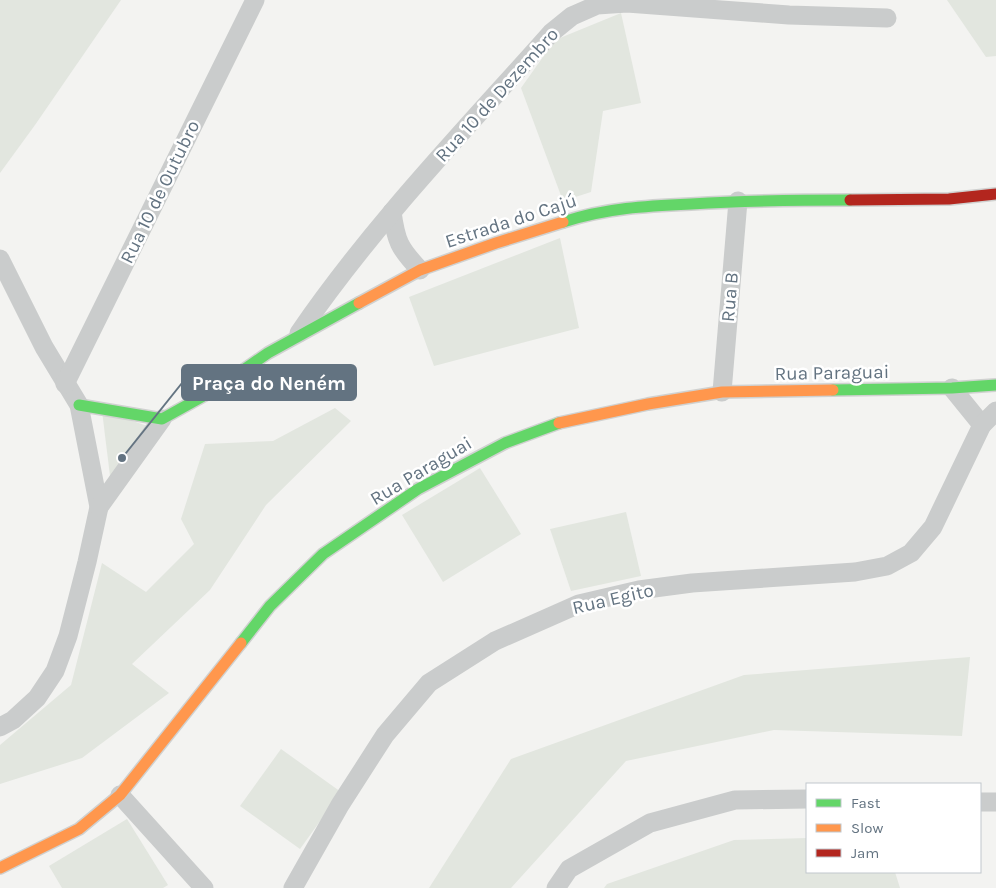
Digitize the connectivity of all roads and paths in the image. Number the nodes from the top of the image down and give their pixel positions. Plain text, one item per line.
1 (255, 0) edge
2 (887, 18) dead end
3 (996, 194) edge
4 (738, 202) junction
5 (392, 212) junction
6 (0, 259) edge
7 (420, 270) junction
8 (297, 336) junction
9 (65, 384) junction
10 (996, 385) edge
11 (952, 388) junction
12 (722, 392) junction
13 (79, 405) junction
14 (996, 411) edge
15 (162, 419) junction
16 (982, 425) junction
17 (99, 507) junction
18 (0, 727) edge
19 (120, 795) junction
20 (806, 799) edge
21 (981, 802) edge
22 (996, 802) edge
23 (0, 868) edge
24 (204, 888) edge
25 (293, 888) edge
26 (556, 888) edge

1 - 9 street, Rua 10 de Outubro
2 - 5 street, Rua 10 de Dezembro
3 - 4 street, Estrada do Cajú
4 - 7 street, Estrada do Cajú
4 - 12 street, Rua B
5 - 7 street
5 - 8 street, Rua 10 de Dezembro
6 - 9 street
7 - 8 street, Estrada do Cajú
8 - 15 street, Estrada do Cajú
9 - 13 street
10 - 11 street, Rua Paraguai
11 - 12 street, Rua Paraguai
11 - 16 street
12 - 19 street, Rua Paraguai
13 - 15 street
13 - 17 street
14 - 16 street, Rua Egito
15 - 17 street
16 - 25 street, Rua Egito
17 - 18 street
19 - 23 street, Rua Paraguai
19 - 24 street
20 - 26 street
21 - 22 street

